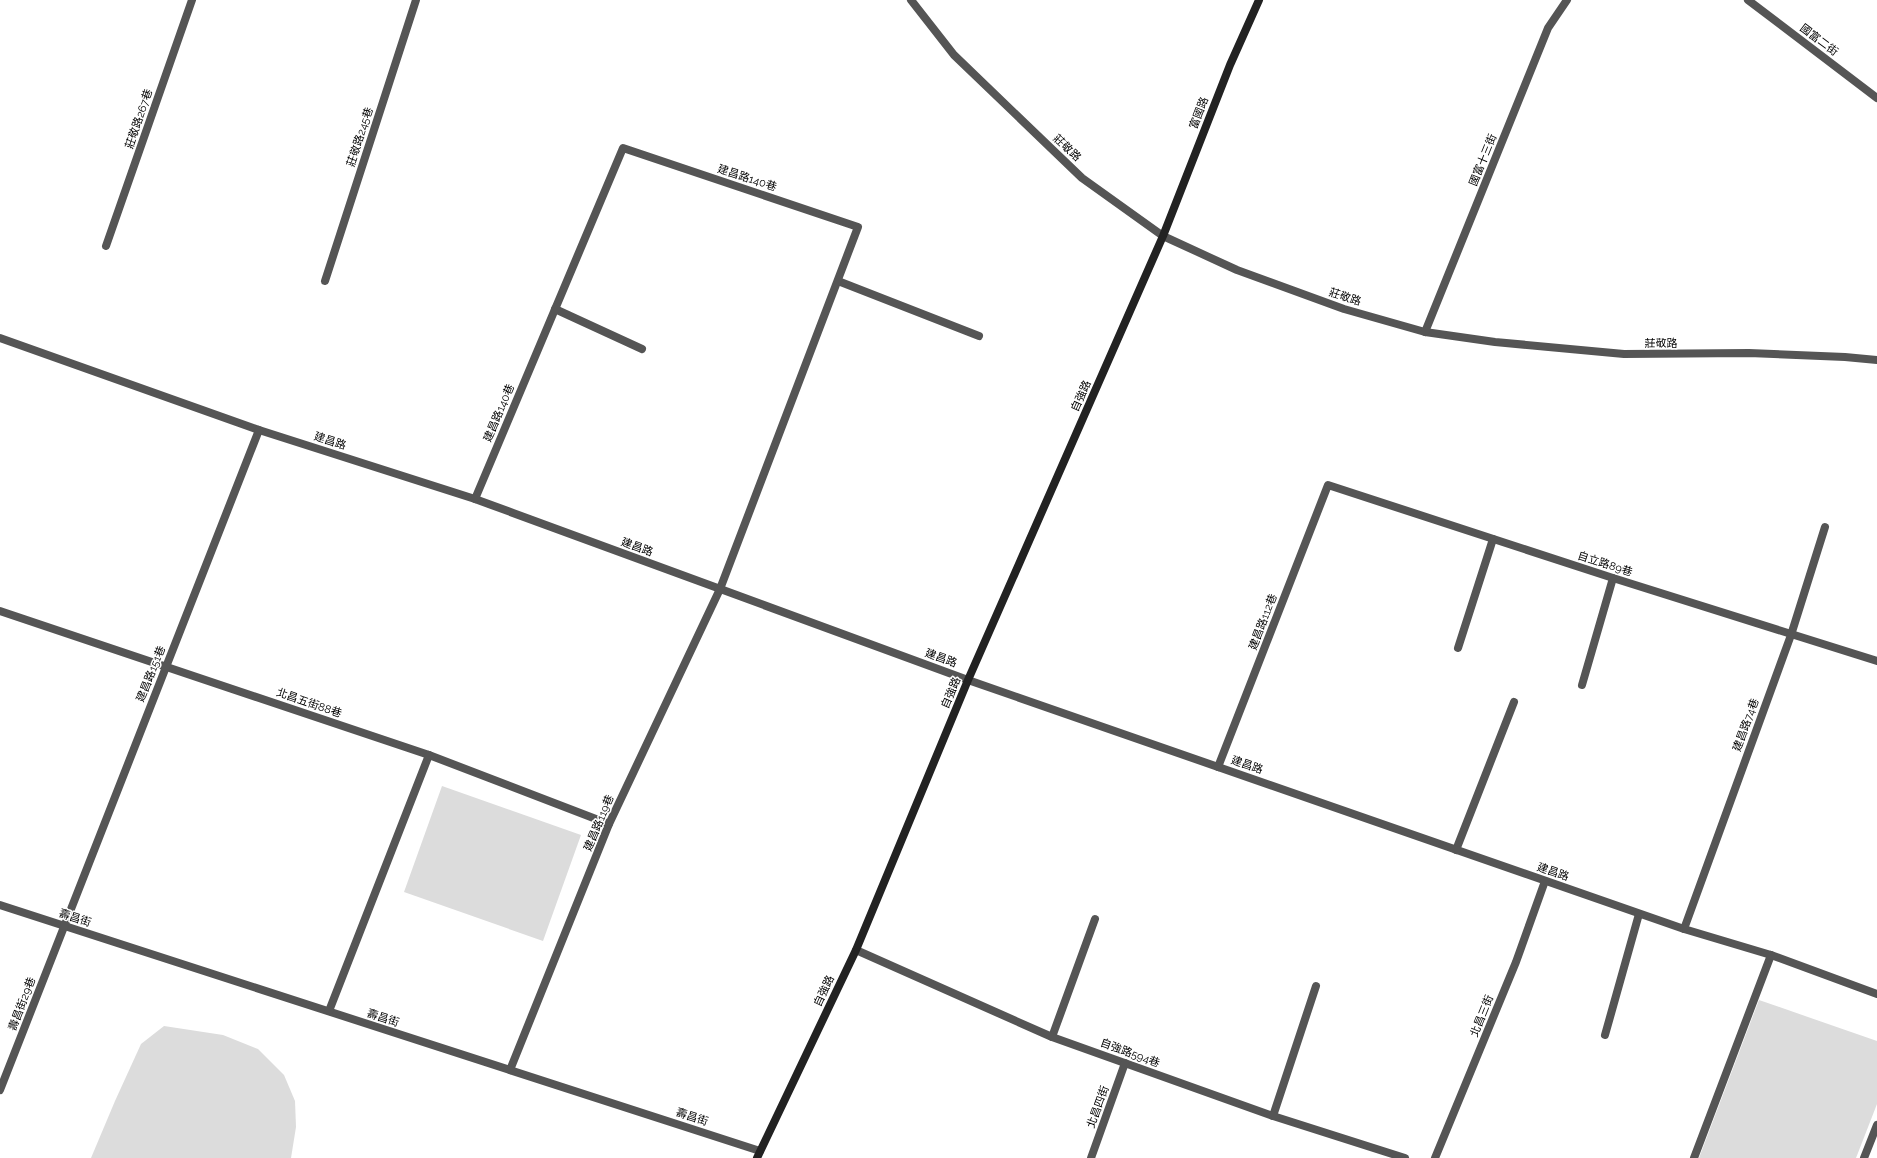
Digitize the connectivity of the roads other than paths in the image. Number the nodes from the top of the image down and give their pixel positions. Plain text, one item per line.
1 (192, 0) edge
2 (416, 0) edge
3 (911, 0) edge
4 (1258, 0) edge
5 (1566, 0) edge
6 (1748, 0) edge
7 (1877, 98) edge
8 (1163, 236) junction
9 (106, 246) dead end
10 (325, 281) dead end
11 (838, 281) junction
12 (555, 309) junction
13 (1425, 332) junction
14 (979, 336) dead end
15 (0, 338) edge
16 (642, 349) dead end
17 (1877, 360) edge
18 (259, 430) junction
19 (1328, 485) joint
20 (475, 499) junction
21 (1825, 527) dead end
22 (1493, 539) junction
23 (1613, 578) junction
24 (720, 589) junction
25 (0, 610) edge
26 (1791, 635) junction
27 (1458, 648) dead end
28 (1877, 661) edge
29 (166, 666) junction
30 (968, 680) junction
31 (1582, 685) dead end
32 (1514, 702) dead end
33 (430, 756) junction
34 (1218, 767) junction
35 (609, 824) junction
36 (1456, 850) junction
37 (1545, 881) junction
38 (0, 905) edge
39 (1639, 914) junction
40 (1095, 919) dead end
41 (64, 926) junction
42 (1684, 929) junction
43 (856, 950) junction
44 (1771, 955) junction
45 (1316, 986) dead end
46 (1877, 994) edge
47 (328, 1011) junction
48 (1605, 1035) dead end
49 (1052, 1037) junction
50 (1125, 1063) junction
51 (510, 1070) junction
52 (0, 1090) edge
53 (1273, 1116) junction
54 (1877, 1125) edge
55 (759, 1155) edge
56 (1092, 1158) edge
57 (1405, 1158) edge
58 (1435, 1158) edge
59 (1694, 1158) edge
60 (1864, 1158) edge

1 - 9 street, 莊敬路267巷
2 - 10 street, 莊敬路245巷
3 - 8 street, 莊敬路
4 - 8 street, 富國路
5 - 13 street, 國富十三街
6 - 7 street, 國富二街
8 - 13 street, 莊敬路
8 - 30 street, 自強路
11 - 12 street, 建昌路140巷
11 - 14 street
11 - 24 street, 建昌路140巷
12 - 16 street
12 - 20 street, 建昌路140巷
13 - 17 street, 莊敬路
15 - 18 street, 建昌路
18 - 20 street, 建昌路
18 - 29 street, 建昌路151巷
19 - 22 street, 自立路89巷
19 - 34 street, 建昌路112巷
20 - 24 street, 建昌路
21 - 26 street, 建昌路74巷
22 - 23 street, 自立路89巷
22 - 27 street
23 - 26 street, 自立路89巷
23 - 31 street
24 - 30 street, 建昌路
24 - 35 street, 建昌路119巷
25 - 29 street, 北昌五街88巷
26 - 28 street, 自立路89巷
26 - 42 street, 建昌路74巷
29 - 33 street, 北昌五街88巷
29 - 41 street, 建昌路151巷
30 - 34 street, 建昌路
30 - 43 street, 自強路
32 - 36 street
33 - 35 street, 北昌五街88巷
33 - 47 street
34 - 36 street, 建昌路
35 - 51 street, 建昌路119巷
36 - 37 street, 建昌路
37 - 39 street, 建昌路
37 - 58 street, 北昌三街
38 - 41 street, 壽昌街
39 - 42 street, 建昌路
39 - 48 street
40 - 49 street
41 - 47 street, 壽昌街
41 - 52 street, 壽昌街29巷
42 - 44 street, 建昌路
43 - 49 street, 自強路594巷
43 - 55 street, 自強路
44 - 46 street, 建昌路
44 - 59 street
45 - 53 street
47 - 51 street, 壽昌街
49 - 50 street, 自強路594巷
50 - 53 street, 自強路594巷
50 - 56 street, 北昌四街
51 - 55 street, 壽昌街
53 - 57 street, 自強路594巷
54 - 60 street

